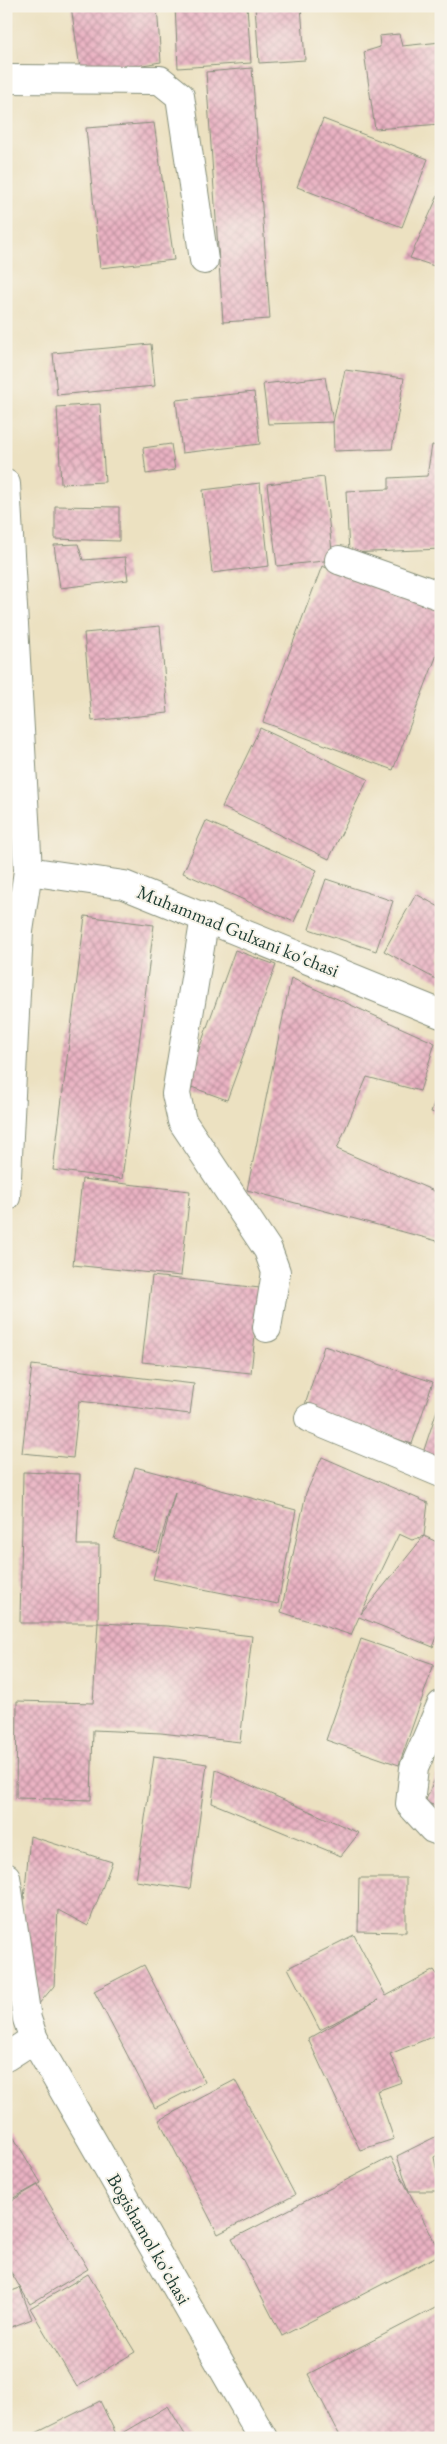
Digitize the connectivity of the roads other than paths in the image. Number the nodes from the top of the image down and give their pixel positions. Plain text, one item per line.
1 (6, 79) edge
2 (204, 260) dead end
3 (6, 484) edge
4 (339, 560) dead end
5 (441, 596) edge
6 (28, 871) junction
7 (205, 917) junction
8 (13, 931) edge
9 (441, 1014) edge
10 (6, 1197) edge
11 (267, 1328) dead end
12 (309, 1418) dead end
13 (441, 1473) edge
14 (441, 1705) edge
15 (441, 1832) edge
16 (6, 1876) edge
17 (34, 2040) junction
18 (6, 2057) edge
19 (263, 2438) edge

1 - 2 street
3 - 6 street
4 - 5 street
6 - 7 street, Muhammad Gulxani ko'chasi
6 - 8 street
7 - 9 street, Muhammad Gulxani ko'chasi
7 - 11 street
8 - 10 street
12 - 13 street
14 - 15 street
16 - 17 street, Bogishamol ko'chasi
17 - 18 street
17 - 19 street, Bogishamol ko'chasi

